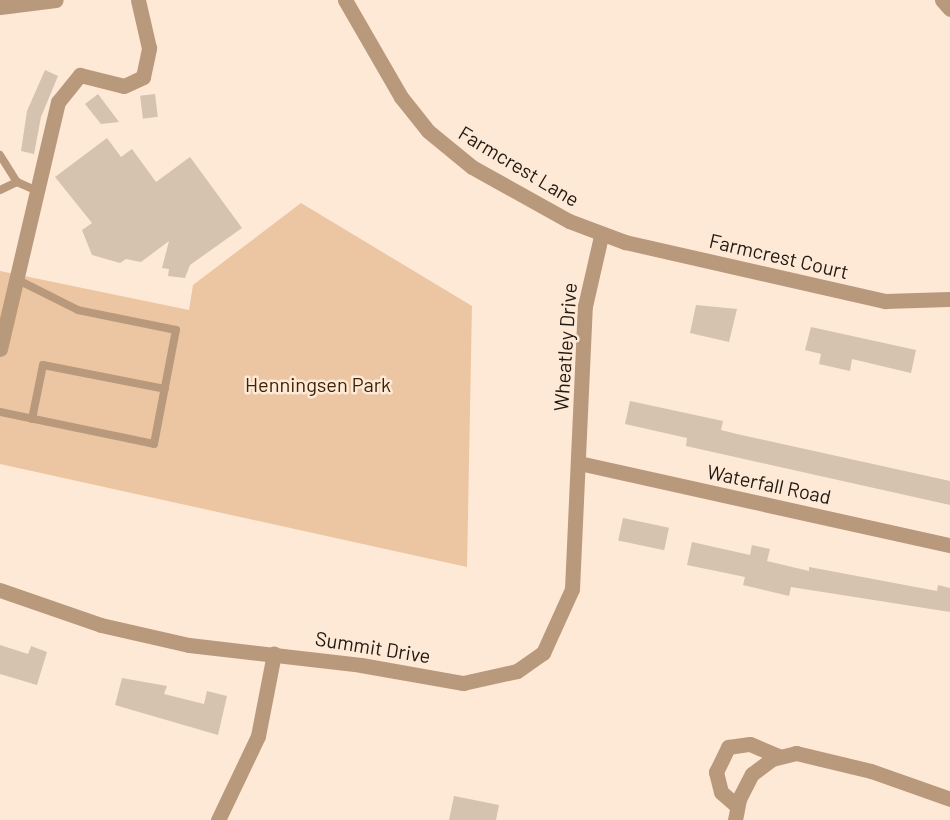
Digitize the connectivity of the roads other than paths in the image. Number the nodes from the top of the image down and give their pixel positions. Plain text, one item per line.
1 (56, 0) edge
2 (138, 0) edge
3 (345, 0) edge
4 (942, 0) edge
5 (0, 7) edge
6 (950, 9) edge
7 (0, 154) edge
8 (17, 182) junction
9 (0, 190) edge
10 (37, 191) junction
11 (601, 236) junction
12 (16, 279) junction
13 (949, 298) edge
14 (0, 349) edge
15 (165, 389) junction
16 (0, 412) edge
17 (32, 419) junction
18 (579, 463) junction
19 (950, 545) edge
20 (0, 590) edge
21 (274, 654) junction
22 (778, 756) junction
23 (950, 799) edge
24 (736, 813) edge
25 (218, 820) edge

1 - 5 street
2 - 10 street
3 - 11 street, Farmcrest Lane
4 - 6 street
7 - 8 lane
8 - 9 lane
8 - 10 lane
10 - 12 street
11 - 13 street, Farmcrest Court
11 - 18 street, Wheatley Drive
12 - 14 street
12 - 15 lane
15 - 17 lane
15 - 17 lane
16 - 17 lane
18 - 19 street, Waterfall Road
18 - 21 street, Summit Drive
20 - 21 street, Summit Drive
21 - 25 street
22 - 23 street
22 - 24 street
22 - 24 street

